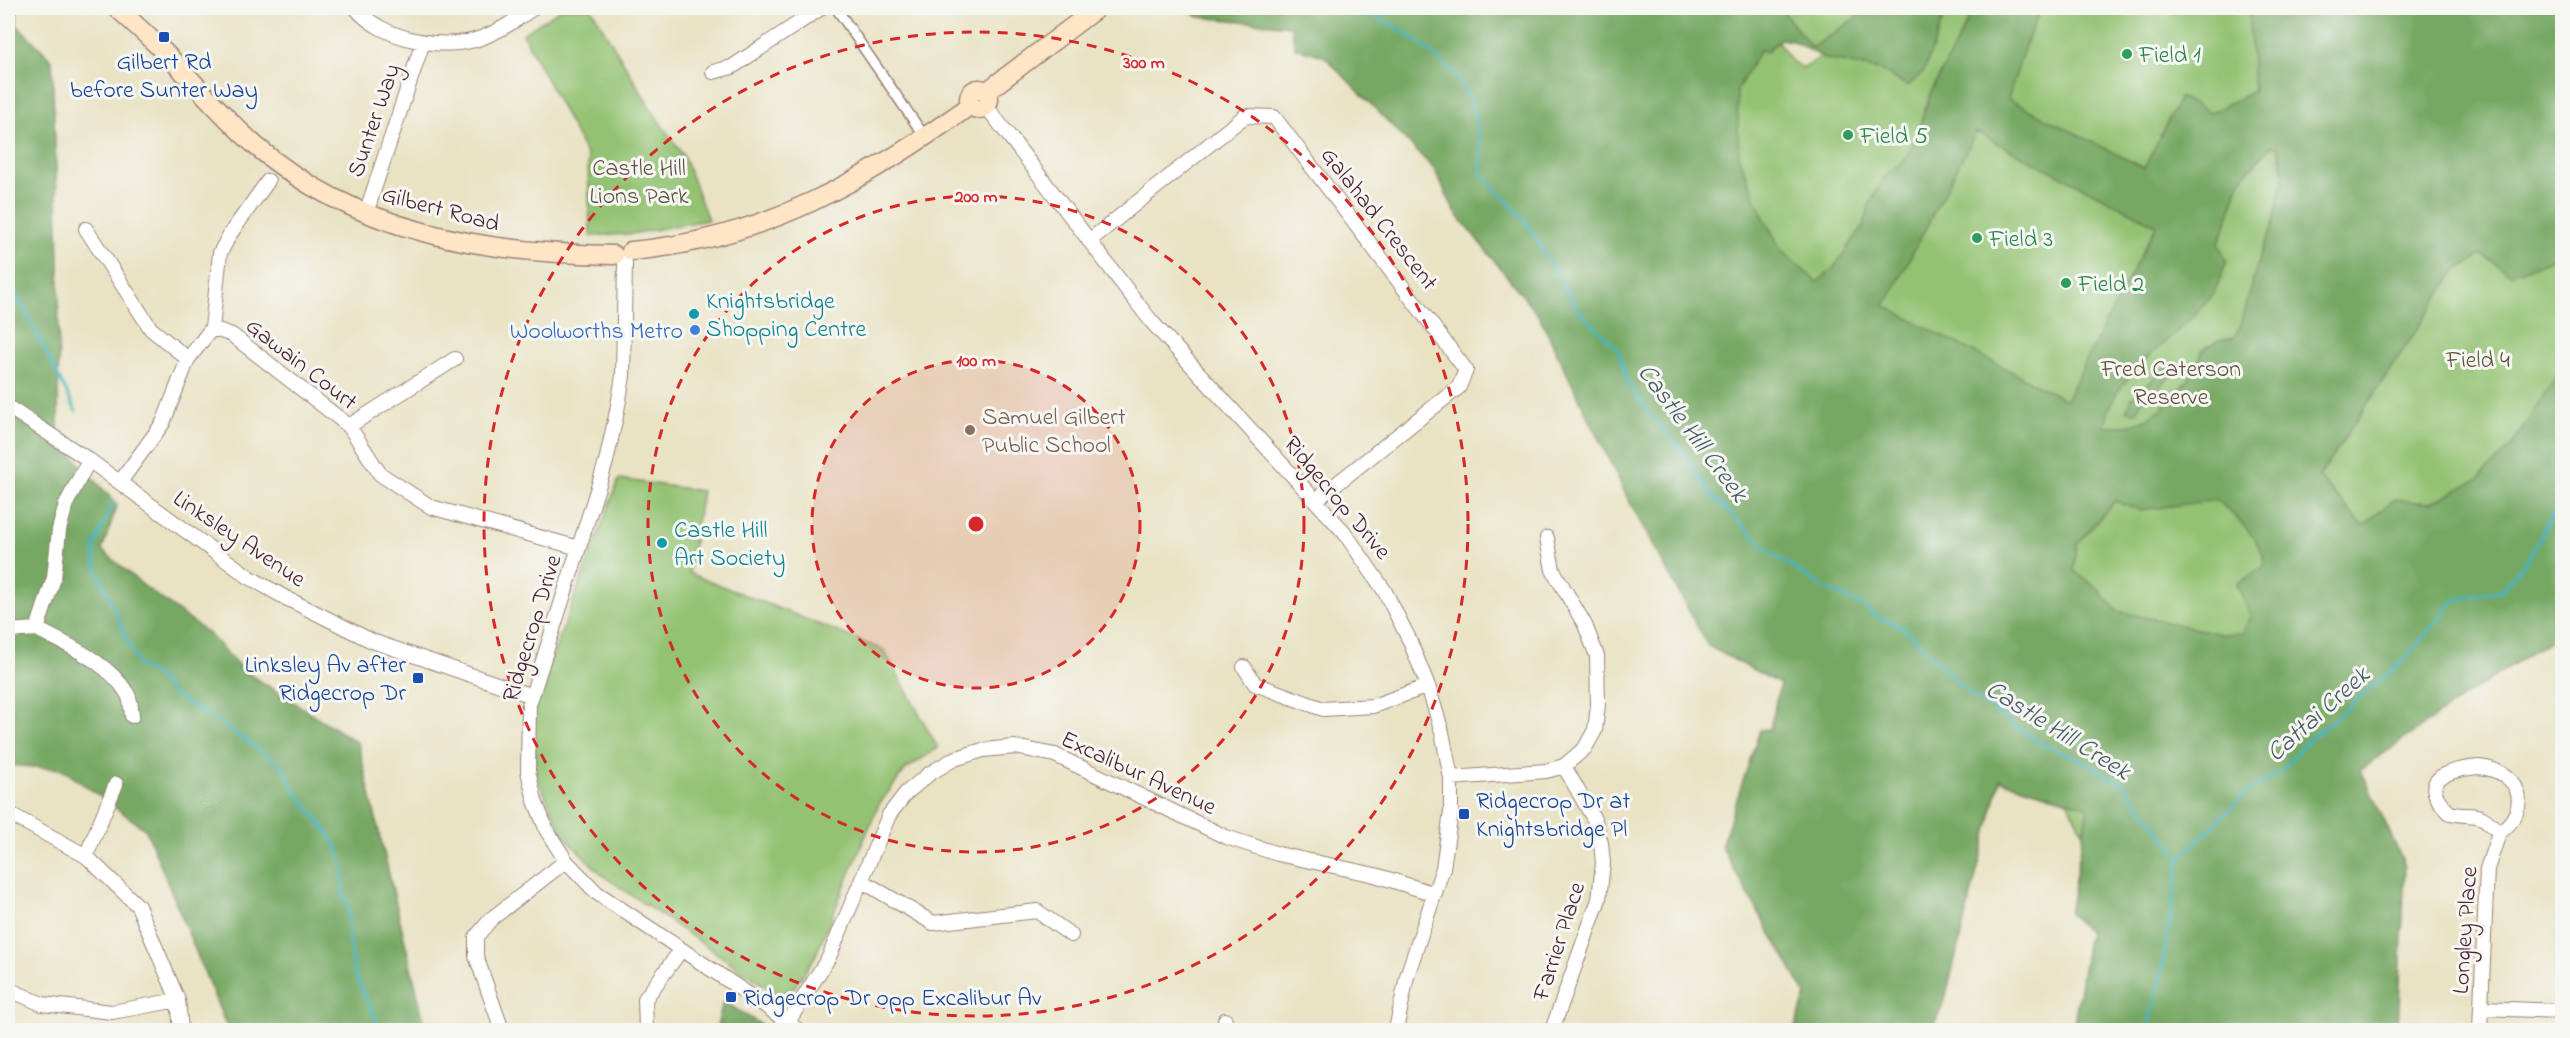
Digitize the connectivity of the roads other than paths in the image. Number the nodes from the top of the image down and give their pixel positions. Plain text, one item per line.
1 (117, 8) edge
2 (356, 8) edge
3 (533, 8) edge
4 (821, 8) edge
5 (836, 8) edge
6 (1097, 8) edge
7 (423, 42) junction
8 (713, 72) dead end
9 (981, 101) junction
10 (925, 137) junction
11 (268, 181) dead end
12 (366, 213) junction
13 (86, 229) dead end
14 (1089, 241) junction
15 (623, 256) junction
16 (212, 328) junction
17 (188, 359) junction
18 (455, 359) dead end
19 (8, 407) edge
20 (349, 426) junction
21 (89, 460) junction
22 (120, 482) junction
23 (1316, 500) junction
24 (1547, 538) dead end
25 (579, 548) junction
26 (37, 629) junction
27 (8, 631) edge
28 (1244, 667) dead end
29 (1428, 686) junction
30 (532, 696) junction
31 (132, 716) dead end
32 (1564, 766) junction
33 (1451, 778) junction
34 (116, 784) dead end
35 (8, 813) edge
36 (2499, 833) junction
37 (86, 856) junction
38 (566, 861) junction
39 (862, 881) junction
40 (1435, 894) junction
41 (1071, 936) dead end
42 (681, 950) junction
43 (8, 988) edge
44 (178, 1000) junction
45 (2481, 1008) junction
46 (2562, 1011) edge
47 (793, 1026) edge
48 (181, 1030) edge
49 (502, 1030) edge
50 (646, 1030) edge
51 (1396, 1030) edge
52 (1552, 1030) edge
53 (2480, 1030) edge

1 - 12 main road, Gilbert Road
2 - 7 street
3 - 7 street
4 - 8 street
5 - 10 street
6 - 9 main road, Gilbert Road
7 - 12 street, Sunter Way
9 - 10 main road, Gilbert Road
9 - 14 street, Ridgecrop Drive
10 - 15 main road, Gilbert Road
11 - 16 street
12 - 15 main road, Gilbert Road
13 - 17 street
14 - 23 street, Ridgecrop Drive
14 - 23 street, Galahad Crescent
15 - 25 street, Ridgecrop Drive
16 - 17 street, Gawain Court
16 - 20 street, Gawain Court
17 - 22 street, Gawain Court
18 - 20 street
19 - 21 street, Linksley Avenue
20 - 25 street, Gawain Court
21 - 22 street, Linksley Avenue
21 - 26 street
22 - 30 street, Linksley Avenue
23 - 29 street, Ridgecrop Drive
24 - 32 street
25 - 30 street, Ridgecrop Drive
26 - 27 street
26 - 31 street
28 - 29 street
29 - 33 street, Ridgecrop Drive
30 - 38 street, Ridgecrop Drive
32 - 33 street
32 - 52 street, Farrier Place
33 - 40 street, Ridgecrop Drive
34 - 37 street
35 - 37 street
36 - 36 street
36 - 45 street, Longley Place
37 - 44 street
38 - 42 street, Ridgecrop Drive
38 - 49 street
39 - 40 street, Excalibur Avenue
39 - 41 street
39 - 47 street, Excalibur Avenue
40 - 51 street, Ridgecrop Drive
42 - 47 street, Ridgecrop Drive
42 - 50 street
43 - 44 street
44 - 48 street
45 - 46 street
45 - 53 street, Longley Place

